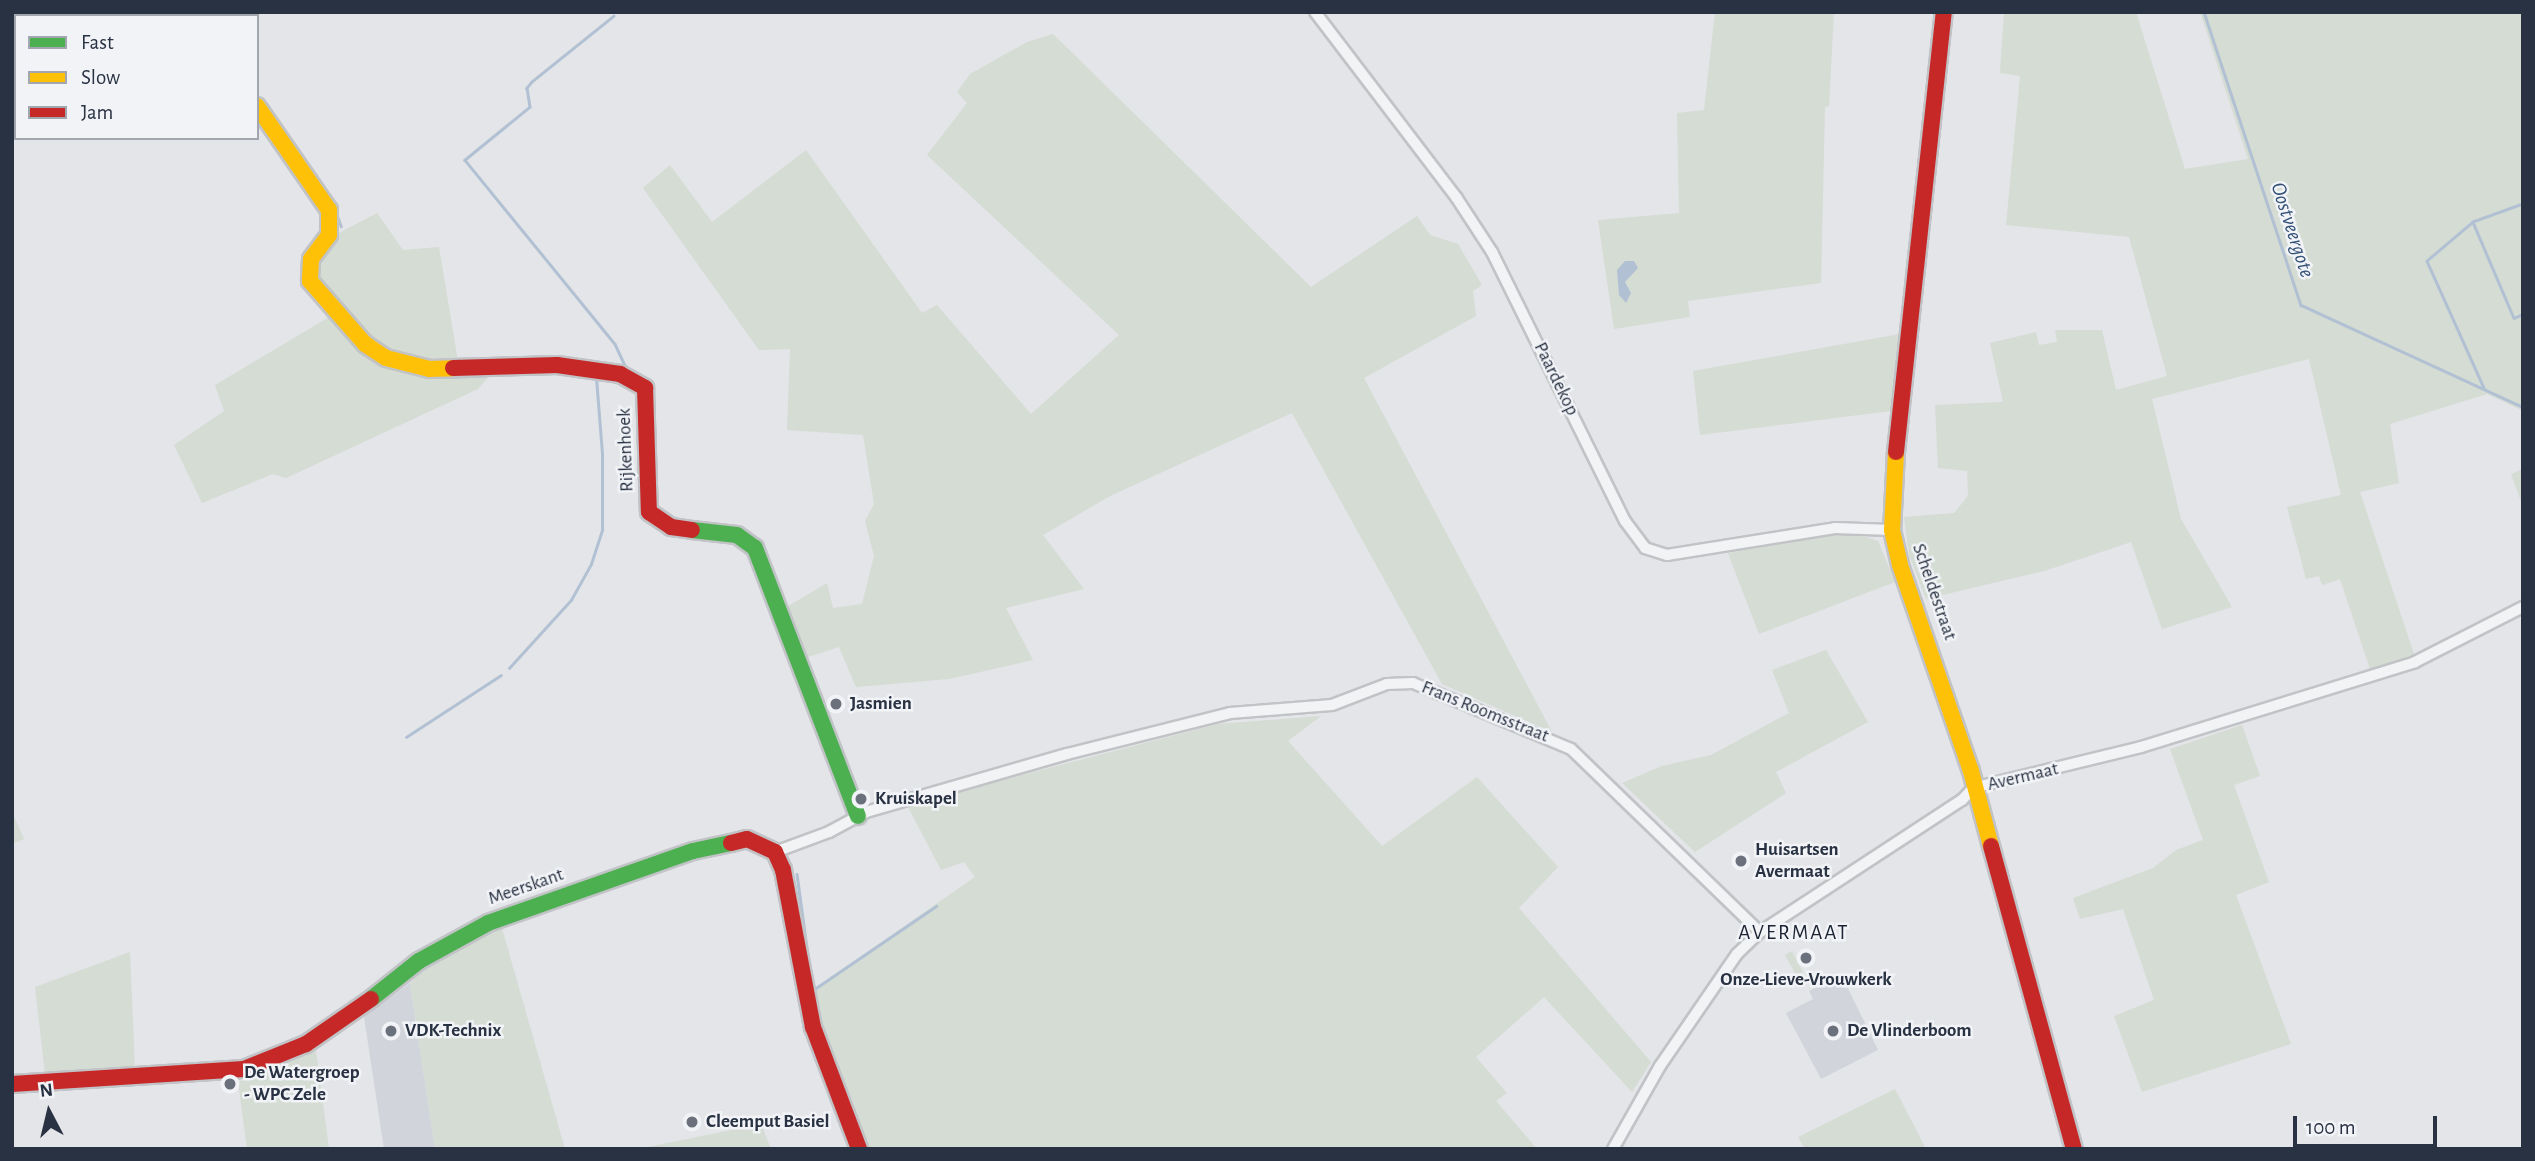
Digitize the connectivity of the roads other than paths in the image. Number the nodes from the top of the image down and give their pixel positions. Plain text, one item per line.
1 (1315, 12) edge
2 (1942, 12) edge
3 (259, 109) edge
4 (1892, 530) junction
5 (2523, 607) edge
6 (1973, 788) junction
7 (858, 816) junction
8 (775, 852) junction
9 (1760, 932) junction
10 (12, 1084) edge
11 (859, 1149) edge
12 (1613, 1149) edge
13 (2074, 1149) edge

1 - 4 street, Paardekop
2 - 4 street, Scheldestraat
3 - 7 street, Rijkenhoek
4 - 6 street, Scheldestraat
5 - 6 street, Avermaat
6 - 9 street, Avermaat
6 - 13 street, Scheldestraat
7 - 8 street
7 - 9 street, Frans Roomsstraat
8 - 10 street, Meerskant
8 - 11 street
9 - 12 street, Avermaat

